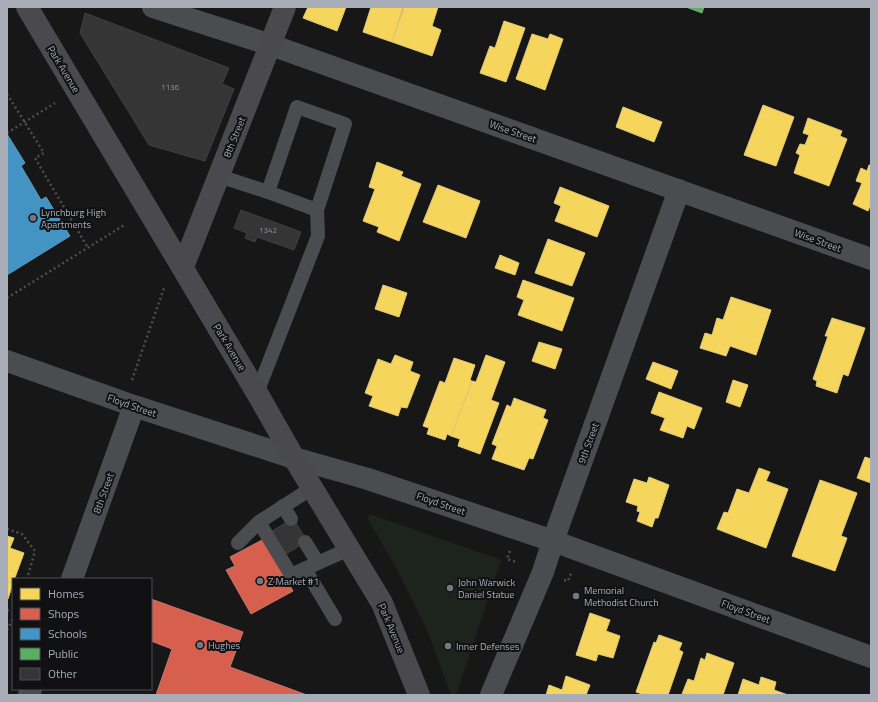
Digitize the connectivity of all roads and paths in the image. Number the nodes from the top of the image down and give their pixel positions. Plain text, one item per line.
1 (27, 7) edge
2 (153, 7) edge
3 (285, 7) edge
4 (271, 46) junction
5 (7, 94) edge
6 (55, 103) dead end
7 (25, 122) junction
8 (7, 133) edge
9 (219, 176) junction
10 (679, 190) junction
11 (268, 192) junction
12 (317, 210) junction
13 (126, 224) dead end
14 (88, 248) junction
15 (871, 259) edge
16 (183, 267) junction
17 (164, 288) dead end
18 (7, 298) edge
19 (7, 361) edge
20 (134, 376) dead end
21 (257, 393) junction
22 (134, 406) junction
23 (294, 458) junction
24 (312, 488) junction
25 (283, 506) junction
26 (291, 519) dead end
27 (259, 522) junction
28 (7, 529) edge
29 (553, 541) junction
30 (305, 542) dead end
31 (238, 543) dead end
32 (349, 549) junction
33 (507, 559) dead end
34 (516, 562) dead end
35 (318, 563) junction
36 (305, 569) junction
37 (27, 578) edge
38 (72, 578) edge
39 (335, 619) dead end
40 (12, 621) edge
41 (7, 630) edge
42 (871, 657) edge
43 (419, 695) edge
44 (491, 695) edge

1 - 16 main road, Park Avenue
2 - 4 street, Wise Street
3 - 4 main road, 8th Street
4 - 9 main road, 8th Street
4 - 10 street, Wise Street
5 - 7 path
6 - 7 path
7 - 8 path
7 - 14 path
9 - 11 lane
9 - 16 main road, 8th Street
10 - 15 street, Wise Street
10 - 29 street, 9th Street
11 - 12 lane
11 - 12 lane
12 - 21 lane
13 - 14 path
14 - 18 path
16 - 21 main road, Park Avenue
17 - 20 path
19 - 22 street, Floyd Street
21 - 23 main road, Park Avenue
22 - 23 street, Floyd Street
22 - 38 street, 8th Street
23 - 24 main road, Park Avenue
23 - 29 street, Floyd Street
24 - 25 lane
24 - 32 main road, Park Avenue
25 - 26 lane
25 - 27 lane
27 - 31 lane
27 - 36 lane
28 - 37 path
29 - 42 street, Floyd Street
29 - 44 street, 9th Street
30 - 35 lane
32 - 35 lane
32 - 43 main road, Park Avenue
33 - 34 path
35 - 36 lane
36 - 39 lane
40 - 41 path

